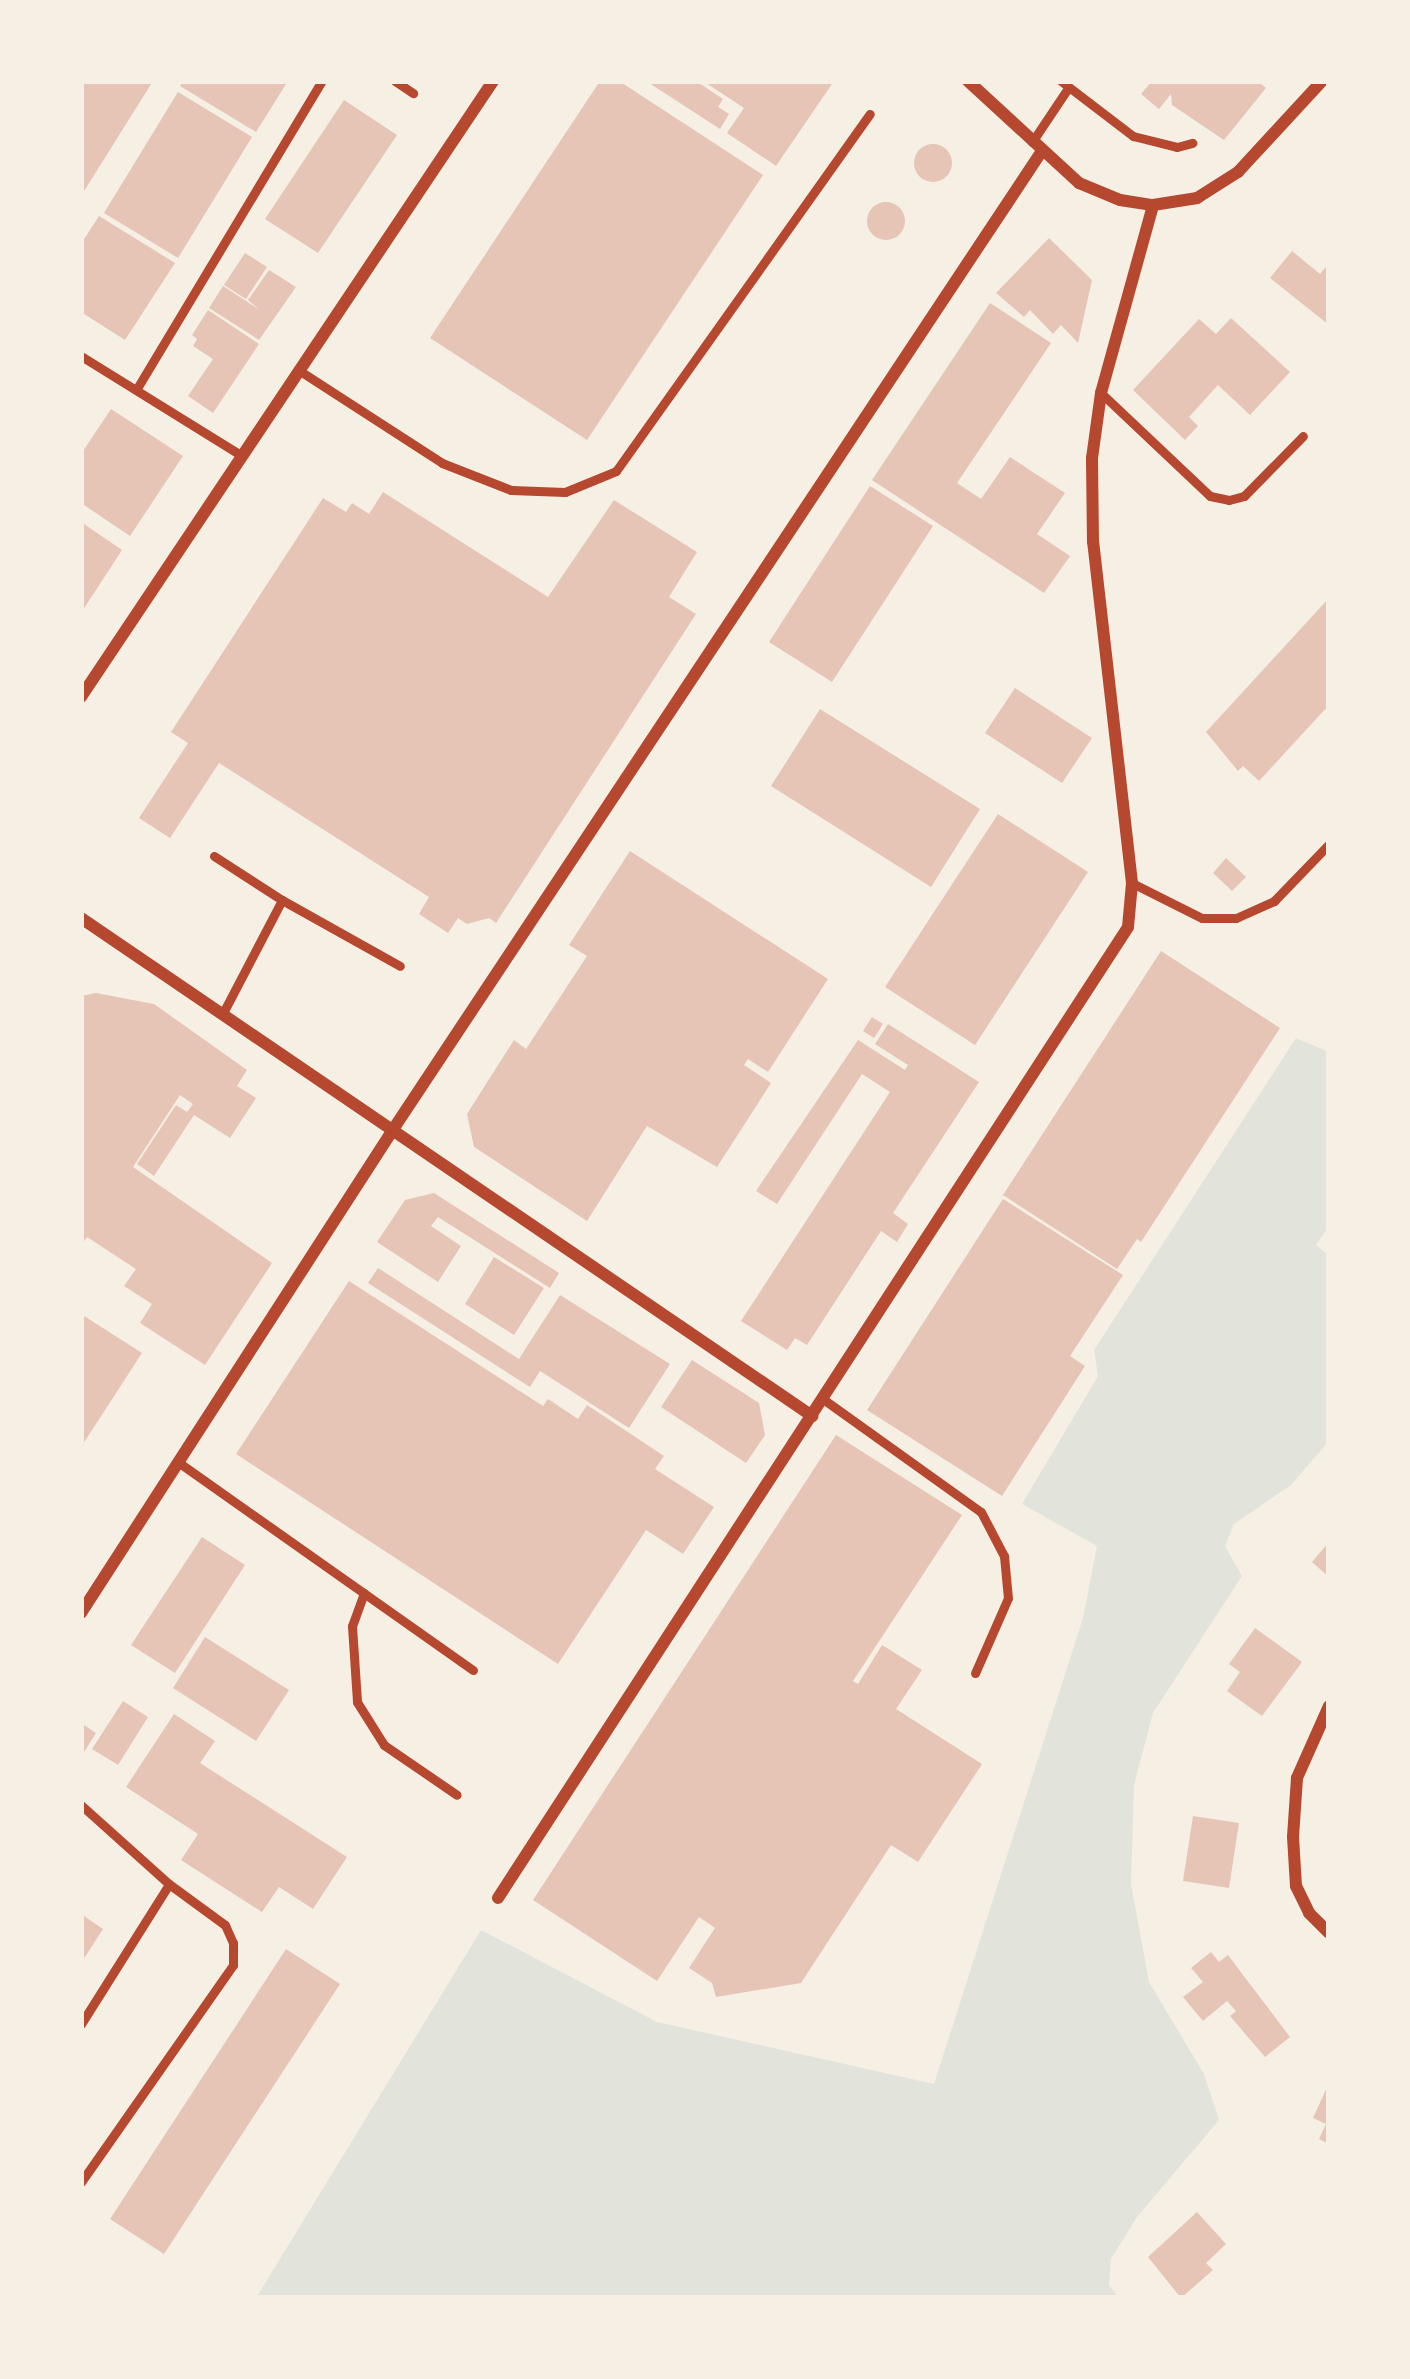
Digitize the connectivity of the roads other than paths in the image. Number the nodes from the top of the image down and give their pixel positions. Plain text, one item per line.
1 (322, 81) edge
2 (395, 81) edge
3 (493, 81) edge
4 (968, 81) edge
5 (1322, 81) edge
6 (1065, 84) edge
7 (413, 93) dead end
8 (870, 114) dead end
9 (1192, 142) dead end
10 (1037, 147) junction
11 (1153, 205) junction
12 (81, 356) edge
13 (299, 371) junction
14 (136, 390) junction
15 (1101, 393) junction
16 (1303, 436) dead end
17 (242, 456) junction
18 (81, 697) edge
19 (1329, 844) edge
20 (214, 856) dead end
21 (1132, 883) junction
22 (282, 900) junction
23 (81, 917) edge
24 (400, 966) dead end
25 (223, 1013) junction
26 (394, 1128) junction
27 (823, 1399) junction
28 (812, 1416) junction
29 (178, 1462) junction
30 (364, 1593) junction
31 (81, 1612) edge
32 (473, 1670) dead end
33 (975, 1673) dead end
34 (1329, 1706) edge
35 (457, 1795) dead end
36 (81, 1804) edge
37 (169, 1884) junction
38 (498, 1898) dead end
39 (1329, 1934) edge
40 (81, 2024) edge
41 (81, 2182) edge

1 - 14 lane
2 - 7 lane
3 - 13 street
4 - 10 street
5 - 11 street
6 - 9 lane
6 - 10 lane
8 - 13 lane
10 - 11 street
10 - 26 street
11 - 15 street
12 - 14 lane
13 - 17 street
14 - 17 lane
15 - 16 lane
15 - 21 street
17 - 18 street
19 - 21 lane
20 - 22 lane
21 - 27 street
22 - 24 lane
22 - 25 lane
23 - 25 street
25 - 26 street
26 - 28 street
26 - 29 street
27 - 28 street
27 - 33 lane
28 - 38 street
29 - 30 lane
29 - 31 street
30 - 32 lane
30 - 35 lane
34 - 39 street
36 - 37 lane
37 - 40 lane
37 - 41 lane

